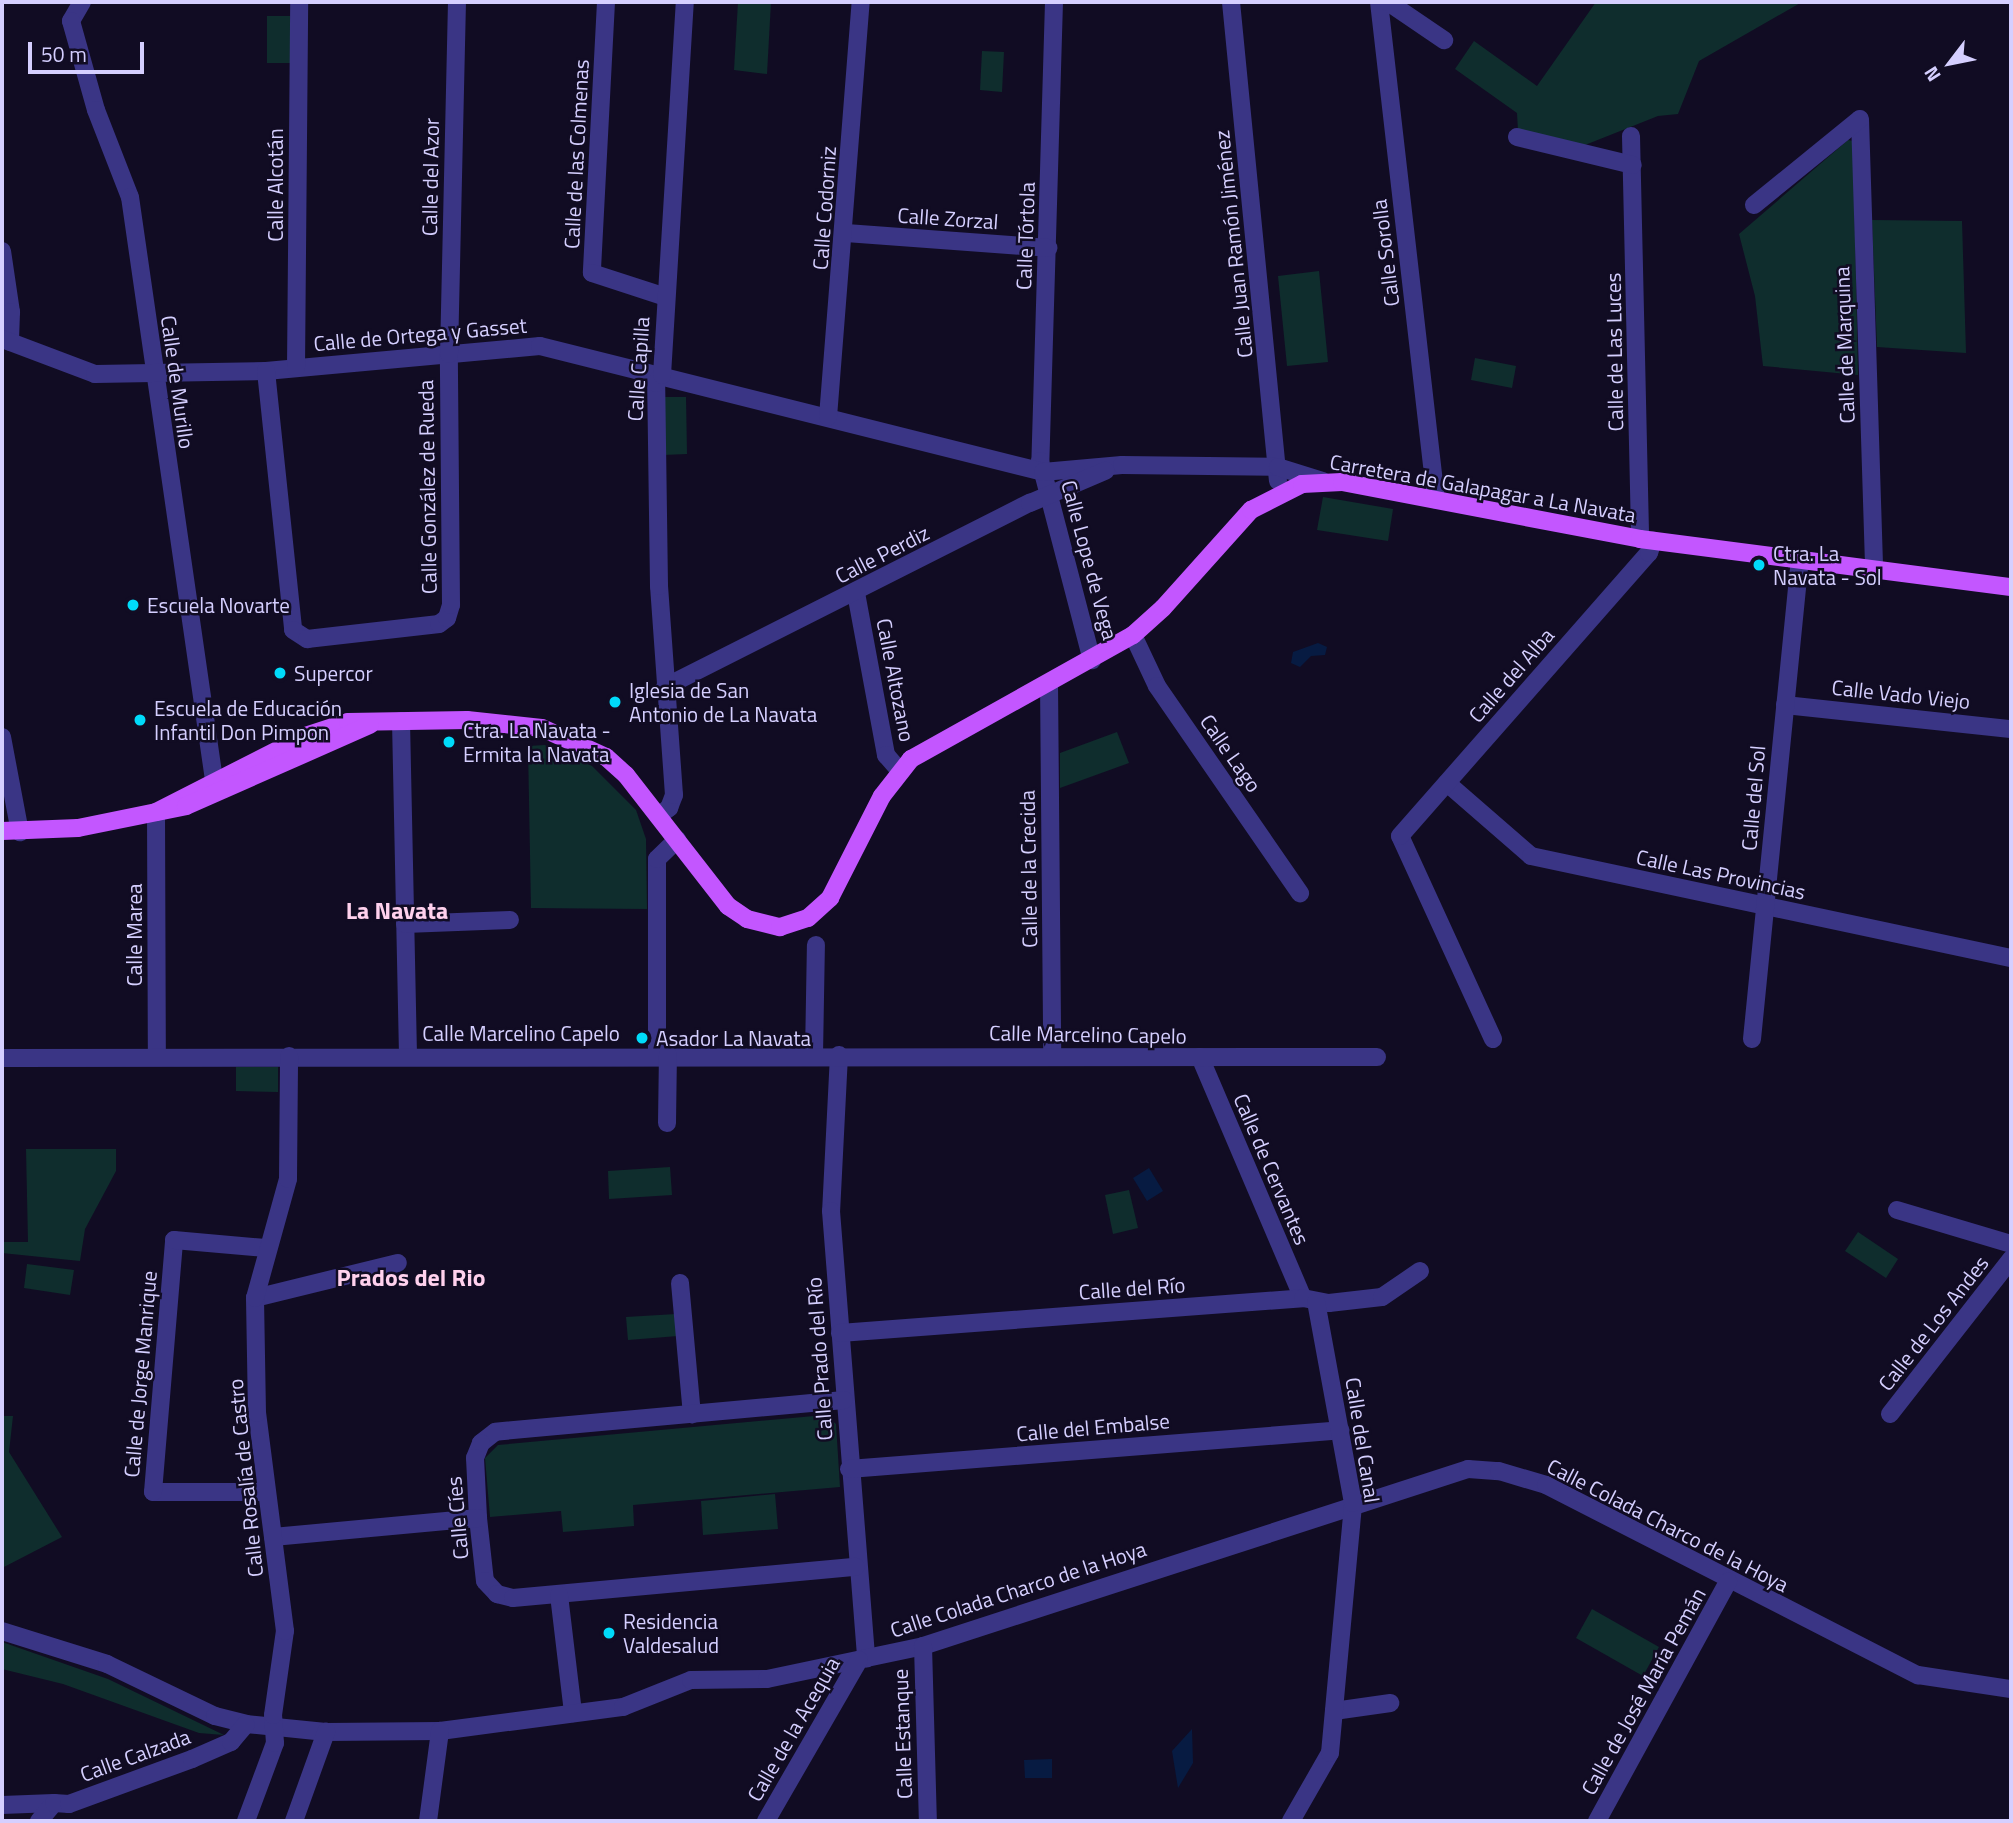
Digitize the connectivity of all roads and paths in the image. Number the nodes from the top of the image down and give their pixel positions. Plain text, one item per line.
1 (82, 2) edge
2 (299, 2) edge
3 (457, 2) edge
4 (607, 2) edge
5 (685, 2) edge
6 (861, 2) edge
7 (1054, 2) edge
8 (1231, 2) edge
9 (1379, 2) edge
10 (1388, 2) edge
11 (1444, 40) dead end
12 (1631, 136) dead end
13 (1517, 137) dead end
14 (1633, 165) junction
15 (1754, 205) dead end
16 (846, 233) junction
17 (1048, 248) junction
18 (2, 251) edge
19 (666, 297) junction
20 (6, 341) edge
21 (449, 354) junction
22 (296, 368) junction
23 (265, 370) junction
24 (153, 373) junction
25 (662, 375) junction
26 (828, 417) junction
27 (1122, 464) junction
28 (1259, 470) junction
29 (1043, 472) junction
30 (1282, 479) junction
31 (1049, 495) junction
32 (1267, 499) junction
33 (1436, 500) junction
34 (1646, 540) junction
35 (1800, 561) junction
36 (1874, 570) junction
37 (2011, 587) edge
38 (856, 593) junction
39 (1133, 635) junction
40 (1092, 660) junction
41 (1049, 682) junction
42 (665, 687) junction
43 (1785, 705) junction
44 (348, 722) junction
45 (401, 722) junction
46 (370, 725) junction
47 (2011, 729) edge
48 (2, 737) edge
49 (292, 757) junction
50 (900, 771) junction
51 (214, 780) junction
52 (1447, 783) junction
53 (186, 806) junction
54 (156, 812) junction
55 (658, 816) junction
56 (2, 831) edge
57 (20, 832) junction
58 (677, 840) junction
59 (1300, 892) dead end
60 (1766, 908) junction
61 (510, 920) dead end
62 (405, 924) junction
63 (816, 945) dead end
64 (2011, 958) edge
65 (1493, 1039) dead end
66 (1752, 1040) dead end
67 (662, 1055) junction
68 (814, 1055) junction
69 (839, 1055) junction
70 (1052, 1055) junction
71 (157, 1056) junction
72 (289, 1056) junction
73 (408, 1056) junction
74 (1200, 1057) junction
75 (1377, 1057) dead end
76 (2, 1058) edge
77 (667, 1123) dead end
78 (1897, 1210) dead end
79 (2011, 1244) edge
80 (266, 1248) junction
81 (2011, 1259) edge
82 (398, 1263) dead end
83 (1420, 1271) dead end
84 (680, 1283) dead end
85 (256, 1298) junction
86 (1309, 1300) junction
87 (840, 1334) junction
88 (844, 1400) junction
89 (692, 1414) junction
90 (1891, 1414) dead end
91 (1340, 1430) junction
92 (849, 1469) junction
93 (266, 1492) junction
94 (1353, 1503) junction
95 (478, 1518) junction
96 (273, 1536) junction
97 (856, 1567) junction
98 (1728, 1582) junction
99 (559, 1595) junction
100 (2, 1632) edge
101 (923, 1646) junction
102 (863, 1660) junction
103 (2011, 1689) edge
104 (1390, 1703) dead end
105 (1334, 1711) junction
106 (573, 1713) junction
107 (246, 1724) junction
108 (275, 1730) junction
109 (440, 1731) junction
110 (326, 1732) junction
111 (54, 1803) junction
112 (2, 1805) edge
113 (39, 1821) edge
114 (246, 1821) edge
115 (294, 1821) edge
116 (428, 1821) edge
117 (766, 1821) edge
118 (928, 1821) edge
119 (1292, 1821) edge
120 (1597, 1821) edge

1 - 24 street, Calle de Murillo
2 - 22 street, Calle Alcotán
3 - 21 street, Calle del Azor
4 - 19 street, Calle de las Colmenas
5 - 19 street, Calle Capilla
6 - 16 street, Calle Codorniz
7 - 17 street, Calle Tórtola
8 - 30 street, Calle Juan Ramón Jiménez
9 - 33 street, Calle Sorolla
10 - 11 street
12 - 14 street, Calle de Las Luces
13 - 14 street
14 - 34 street, Calle de Las Luces
15 - 36 street, Calle de Marquina
16 - 17 street, Calle Zorzal
16 - 26 street, Calle Codorniz
17 - 29 street, Calle Tórtola
18 - 20 street
19 - 25 street, Calle Capilla
20 - 24 street, Calle de Ortega y Gasset
21 - 22 street, Calle de Ortega y Gasset
21 - 23 street, Calle González de Rueda
21 - 25 street, Calle de Ortega y Gasset
22 - 23 street, Calle de Ortega y Gasset
23 - 24 street, Calle de Ortega y Gasset
24 - 51 street, Calle de Murillo
25 - 26 street, Calle de Ortega y Gasset
25 - 42 street, Calle Capilla
26 - 29 street, Calle de Ortega y Gasset
27 - 28 street, Calle Perdiz
27 - 29 street, Calle Perdiz
27 - 31 street, Calle Perdiz
28 - 30 street, Calle Perdiz
28 - 32 street
29 - 31 street, Calle Lope de Vega
30 - 32 main road, Carretera de Galapagar a La Navata
30 - 33 main road, Carretera de Galapagar a La Navata
31 - 38 street, Calle Perdiz
31 - 40 street, Calle Lope de Vega
32 - 39 main road, Carretera de Galapagar a La Navata
33 - 34 main road, Carretera de Galapagar a La Navata
34 - 35 main road, Carretera de Galapagar a La Navata
34 - 52 street, Calle del Alba
35 - 36 main road, Carretera de Galapagar a La Navata
35 - 43 street, Calle del Sol
36 - 37 main road, Carretera de Galapagar a La Navata
38 - 42 street, Calle Perdiz
38 - 50 street, Calle Altozano
39 - 40 main road, Carretera de Galapagar a La Navata
39 - 59 street, Calle Lago
40 - 41 main road, Carretera de Galapagar a La Navata
41 - 50 main road, Carretera de Galapagar a La Navata
41 - 70 street, Calle de la Crecida
42 - 55 street, Calle Capilla
43 - 47 street, Calle Vado Viejo
43 - 60 street, Calle del Sol
44 - 46 main road, Carretera de Galapagar a La Navata
44 - 49 main road
44 - 51 main road, Carretera de Galapagar a La Navata
45 - 46 main road, Carretera de Galapagar a La Navata
45 - 55 main road, Carretera de Galapagar a La Navata
45 - 62 street
46 - 49 main road, Carretera de Galapagar a La Navata
48 - 57 street
49 - 51 main road
49 - 53 main road, Carretera de Galapagar a La Navata
50 - 58 main road, Carretera de Galapagar a La Navata
51 - 53 main road
51 - 54 main road, Carretera de Galapagar a La Navata
52 - 60 street, Calle Las Provincias
52 - 65 street, Calle del Alba
53 - 54 main road, Carretera de Galapagar a La Navata
54 - 57 main road, Carretera de Galapagar a La Navata
54 - 71 street, Calle Marea
55 - 58 main road, Carretera de Galapagar a La Navata
56 - 57 main road, Carretera de Galapagar a La Navata
58 - 67 street
60 - 64 street, Calle Las Provincias
60 - 66 street, Calle del Sol
61 - 62 street
62 - 73 street
63 - 68 street
67 - 68 street, Calle Marcelino Capelo
67 - 73 street, Calle Marcelino Capelo
67 - 77 street
68 - 69 street, Calle Marcelino Capelo
69 - 70 street, Calle Marcelino Capelo
69 - 87 street, Calle Prado del Río
70 - 74 street, Calle Marcelino Capelo
71 - 72 street, Calle Marcelino Capelo
71 - 76 street, Calle Marcelino Capelo
72 - 73 street, Calle Marcelino Capelo
72 - 80 street, Calle Rosalía de Castro
74 - 75 street, Calle Marcelino Capelo
74 - 86 street, Calle de Cervantes
78 - 79 street, Calle de Los Andes
80 - 85 street, Calle Rosalía de Castro
80 - 93 street, Calle de Jorge Manrique
81 - 90 street, Calle de Los Andes
82 - 85 street
83 - 86 street, Calle del Río
84 - 89 street
85 - 93 street, Calle Rosalía de Castro
86 - 87 street, Calle del Río
86 - 91 street, Calle del Canal
87 - 88 street, Calle Prado del Río
88 - 89 street, Calle Cíes
88 - 92 street, Calle Prado del Río
89 - 95 street, Calle Cíes
91 - 92 street, Calle del Embalse
91 - 94 street, Calle del Canal
92 - 97 street, Calle Prado del Río
93 - 96 street, Calle Rosalía de Castro
94 - 98 street, Calle Colada Charco de la Hoya
94 - 101 street, Calle Colada Charco de la Hoya
94 - 105 street, Calle del Canal
95 - 96 street
95 - 99 street, Calle Cíes
96 - 108 street, Calle Rosalía de Castro
97 - 99 street, Calle Cíes
97 - 102 street, Calle Prado del Río
98 - 103 street, Calle Colada Charco de la Hoya
98 - 120 street, Calle de José María Pemán
99 - 106 street
100 - 107 street, Calle Colada Charco de la Hoya
101 - 102 street, Calle Colada Charco de la Hoya
101 - 118 street, Calle Estanque
102 - 106 street, Calle Colada Charco de la Hoya
102 - 117 street, Calle de la Acequia
104 - 105 street
105 - 119 street, Calle del Canal
106 - 109 street, Calle Colada Charco de la Hoya
107 - 108 street, Calle Colada Charco de la Hoya
107 - 111 street, Calle Calzada
108 - 110 street, Calle Colada Charco de la Hoya
108 - 114 street, Calle Rosalía de Castro
109 - 110 street, Calle Colada Charco de la Hoya
109 - 116 street
110 - 115 street
111 - 112 street, Calle Calzada
111 - 113 street

